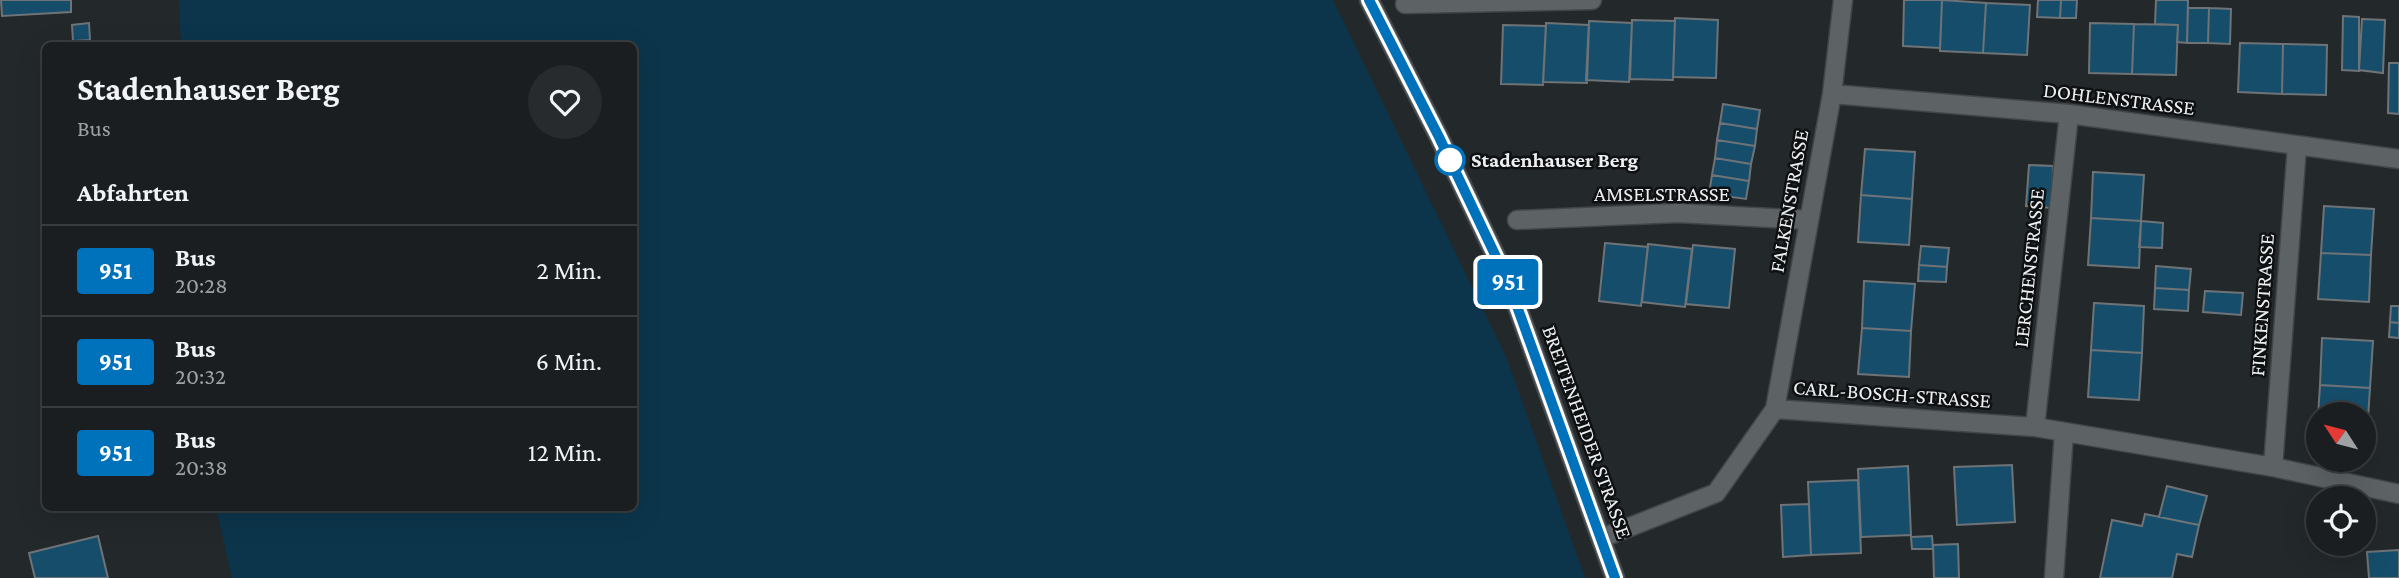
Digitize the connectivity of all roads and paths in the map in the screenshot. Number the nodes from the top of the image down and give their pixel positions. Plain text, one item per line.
1 (1369, 0) edge
2 (1591, 0) edge
3 (1843, 0) edge
4 (1405, 4) dead end
5 (1832, 94) junction
6 (2069, 114) junction
7 (2297, 146) junction
8 (2399, 159) edge
9 (1517, 220) dead end
10 (1808, 220) junction
11 (1775, 409) junction
12 (2035, 427) junction
13 (2064, 432) junction
14 (2273, 467) junction
15 (2399, 494) edge
16 (1602, 538) junction
17 (1615, 578) edge
18 (2054, 578) edge

1 - 16 street, BREITENHEIDER STRASSE
2 - 4 street
3 - 5 street, FALKENSTRASSE
5 - 6 street, DOHLENSTRASSE
5 - 10 street, FALKENSTRASSE
6 - 7 street, DOHLENSTRASSE
6 - 12 street, LERCHENSTRASSE
7 - 8 street, DOHLENSTRASSE
7 - 14 street, FINKENSTRASSE
9 - 10 street, AMSELSTRASSE
10 - 11 street, FALKENSTRASSE
11 - 12 street, CARL-BOSCH-STRASSE
11 - 16 street, CARL-BOSCH-STRASSE
12 - 13 street, CARL-BOSCH-STRASSE
13 - 14 street, CARL-BOSCH-STRASSE
13 - 18 street
14 - 15 street, CARL-BOSCH-STRASSE
16 - 17 street, BREITENHEIDER STRASSE

